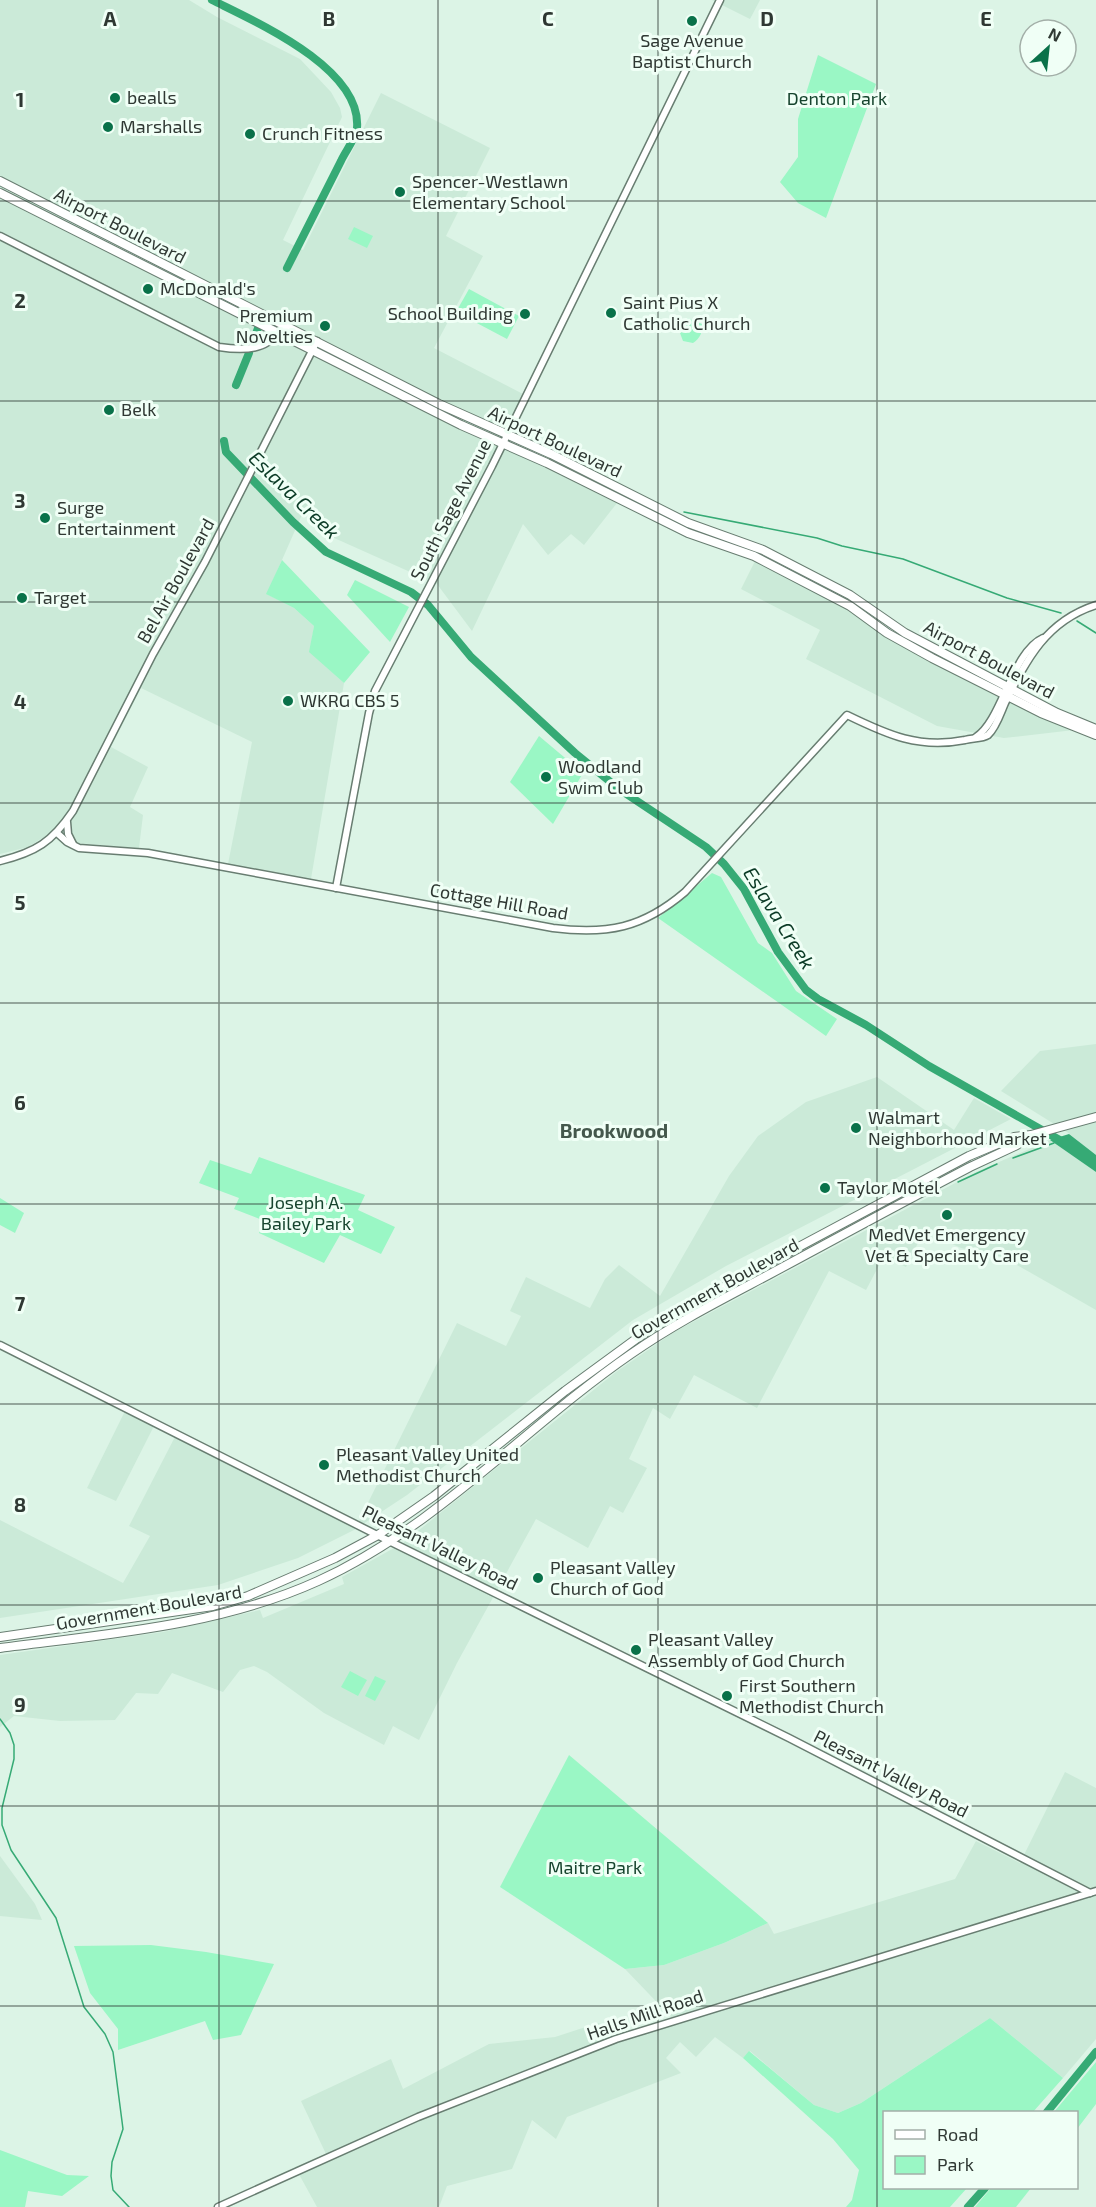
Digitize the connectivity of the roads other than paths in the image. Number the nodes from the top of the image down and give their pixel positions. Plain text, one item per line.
1 (720, 0) edge
2 (0, 182) edge
3 (0, 193) edge
4 (0, 236) edge
5 (276, 332) junction
6 (316, 341) junction
7 (312, 350) junction
8 (507, 435) junction
9 (503, 443) junction
10 (1096, 605) edge
11 (1008, 692) junction
12 (856, 720) junction
13 (839, 725) junction
14 (1096, 729) edge
15 (1096, 735) edge
16 (67, 821) junction
17 (57, 833) junction
18 (44, 844) junction
19 (74, 847) junction
20 (0, 861) edge
21 (336, 888) junction
22 (1096, 1117) edge
23 (1031, 1135) junction
24 (0, 1345) edge
25 (378, 1535) junction
26 (391, 1542) junction
27 (0, 1637) edge
28 (0, 1648) edge
29 (1093, 1892) edge
30 (218, 2207) edge

1 - 8 street, South Sage Avenue
2 - 6 main road, Airport Boulevard
3 - 5 main road, Airport Boulevard
4 - 5 street
5 - 7 main road, Airport Boulevard
6 - 7 street, Bel Air Boulevard
6 - 8 main road, Airport Boulevard
7 - 9 main road, Airport Boulevard
7 - 16 street, Bel Air Boulevard
8 - 9 street, South Sage Avenue
8 - 11 main road, Airport Boulevard
9 - 11 main road, Airport Boulevard
9 - 21 street, South Sage Avenue
10 - 11 street
11 - 12 street
11 - 14 main road, Airport Boulevard
11 - 15 main road, Airport Boulevard
12 - 13 street
12 - 13 street, Cottage Hill Road
13 - 21 street, Cottage Hill Road
16 - 17 street, Bel Air Boulevard
16 - 19 street
17 - 18 street, Cottage Hill Road
17 - 19 street
18 - 19 street, Cottage Hill Road
18 - 20 street, Cottage Hill Road
19 - 21 street, Cottage Hill Road
22 - 23 main road, Government Boulevard
23 - 25 main road, Government Boulevard
23 - 26 main road, Government Boulevard
24 - 25 street, Pleasant Valley Road
25 - 26 street, Pleasant Valley Road
25 - 27 main road, Government Boulevard
26 - 28 main road, Government Boulevard
26 - 29 street, Pleasant Valley Road
29 - 30 street, Halls Mill Road

